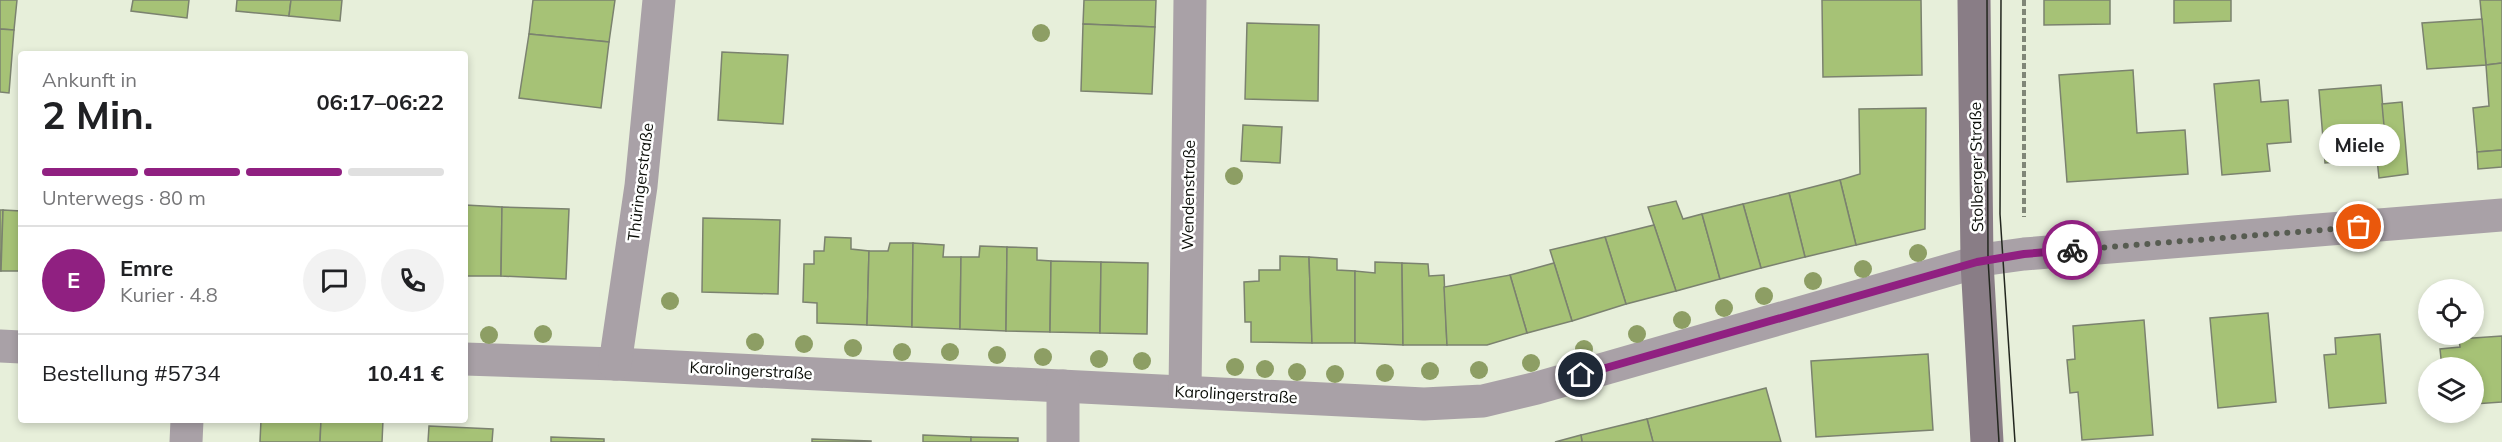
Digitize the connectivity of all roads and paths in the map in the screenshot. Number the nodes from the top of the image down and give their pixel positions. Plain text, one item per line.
1 (659, 0) edge
2 (1190, 0) edge
3 (1974, 0) edge
4 (2024, 0) edge
5 (2502, 215) edge
6 (2024, 254) junction
7 (1983, 261) junction
8 (0, 346) edge
9 (18, 347) edge
10 (468, 359) edge
11 (615, 364) junction
12 (1063, 386) junction
13 (1185, 391) junction
14 (187, 423) edge
15 (186, 442) edge
16 (1064, 442) edge
17 (1987, 442) edge

1 - 11 street, Thüringerstraße
2 - 13 street, Wendenstraße
3 - 7 main road, Stolberger Straße
4 - 6 path
5 - 6 street, Karolingerstraße
6 - 7 street, Karolingerstraße
7 - 13 street, Karolingerstraße
7 - 17 main road, Stolberger Straße
8 - 9 street
10 - 11 street, Karolingerstraße
11 - 12 street, Karolingerstraße
12 - 13 street, Karolingerstraße
12 - 16 street
14 - 15 street

